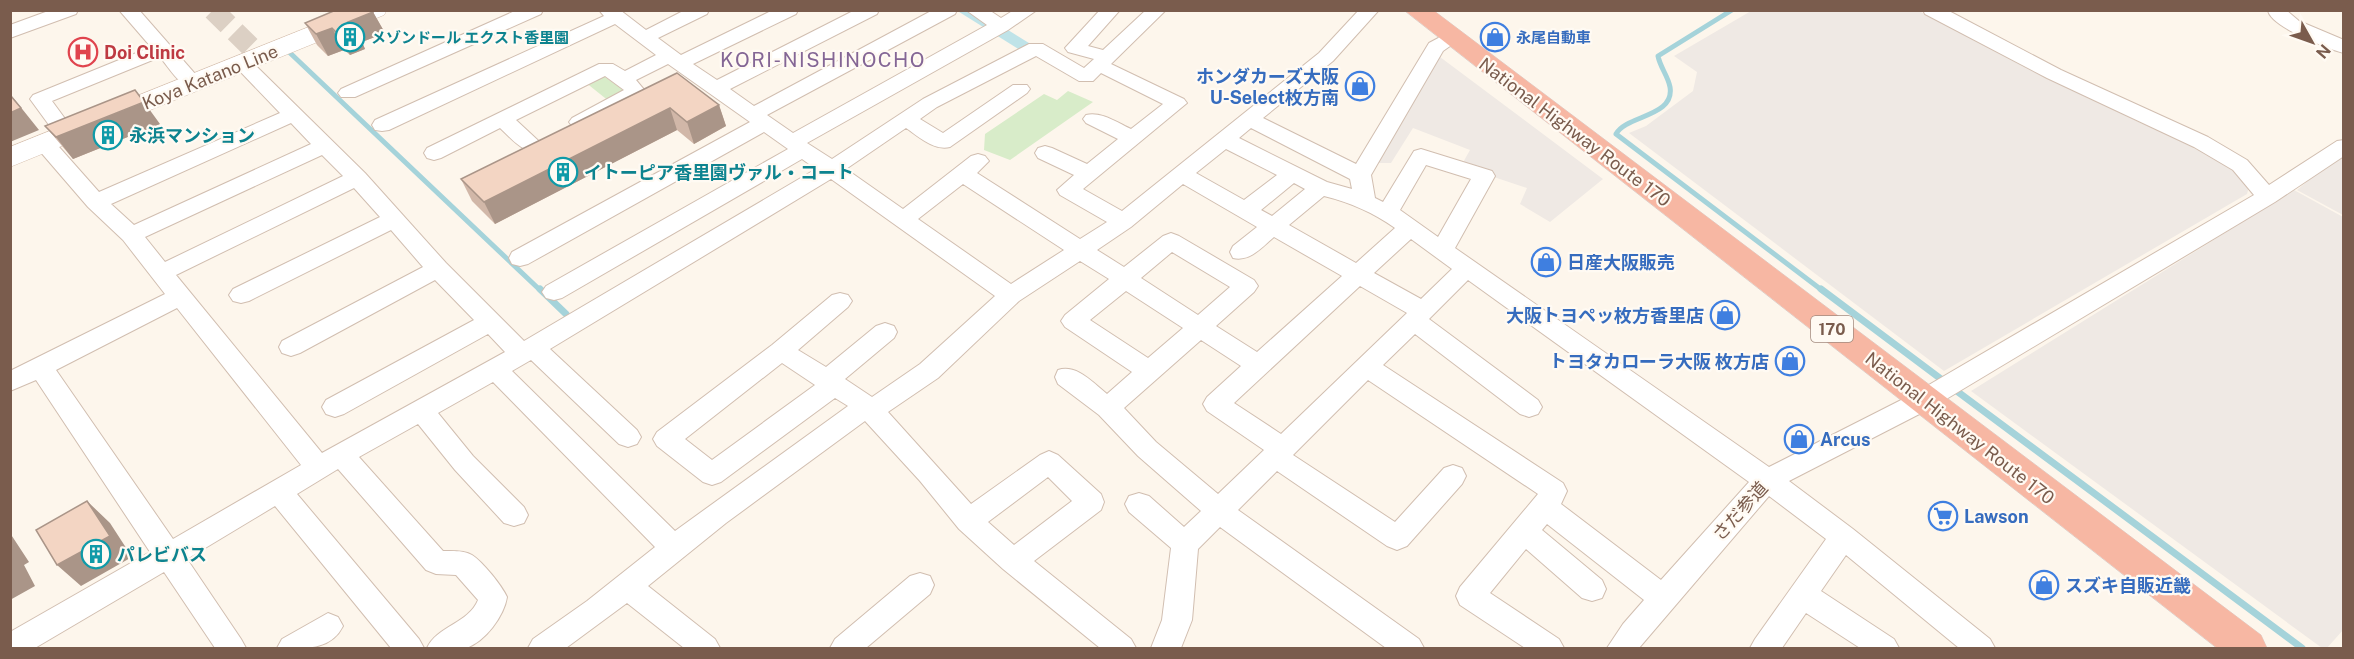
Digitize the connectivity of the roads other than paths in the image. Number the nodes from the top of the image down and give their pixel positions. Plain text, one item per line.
1 (69, 10) edge
2 (128, 10) edge
3 (375, 10) edge
4 (534, 10) edge
5 (700, 10) edge
6 (789, 10) edge
7 (870, 10) edge
8 (948, 10) edge
9 (975, 10) edge
10 (1028, 10) edge
11 (1111, 10) edge
12 (1157, 10) edge
13 (1370, 10) edge
14 (1416, 10) edge
15 (1932, 10) edge
16 (2277, 10) edge
17 (612, 13) edge
18 (1001, 26) junction
19 (10, 32) edge
20 (644, 38) junction
21 (1451, 39) junction
22 (2343, 47) edge
23 (163, 49) junction
24 (675, 59) junction
25 (1103, 61) junction
26 (243, 64) junction
27 (624, 79) junction
28 (194, 84) junction
29 (717, 88) junction
30 (1020, 89) dead end
31 (348, 93) dead end
32 (292, 115) junction
33 (759, 118) junction
34 (502, 119) junction
35 (1093, 119) dead end
36 (1249, 119) junction
37 (907, 120) junction
38 (382, 125) dead end
39 (1133, 138) junction
40 (1224, 139) junction
41 (56, 140) junction
42 (323, 146) junction
43 (534, 146) junction
44 (798, 146) junction
45 (2343, 146) edge
46 (434, 153) dead end
47 (1045, 153) dead end
48 (514, 156) edge
49 (10, 158) edge
50 (832, 169) junction
51 (1088, 173) junction
52 (1181, 174) junction
53 (1292, 174) junction
54 (1360, 175) junction
55 (357, 178) junction
56 (1320, 188) junction
57 (2267, 197) junction
58 (96, 202) junction
59 (1365, 202) junction
60 (1246, 210) junction
61 (1388, 212) junction
62 (395, 219) junction
63 (903, 220) junction
64 (1123, 222) junction
65 (1274, 226) junction
66 (1410, 227) junction
67 (131, 235) junction
68 (1082, 250) junction
69 (1442, 250) junction
70 (1241, 252) dead end
71 (520, 258) dead end
72 (1467, 268) junction
73 (438, 269) junction
74 (161, 273) junction
75 (1359, 273) junction
76 (1125, 279) junction
77 (554, 292) dead end
78 (241, 295) dead end
79 (1011, 295) junction
80 (181, 296) junction
81 (840, 302) dead end
82 (1418, 316) junction
83 (490, 322) junction
84 (1198, 326) junction
85 (885, 332) dead end
86 (291, 347) dead end
87 (527, 350) junction
88 (781, 351) junction
89 (1259, 366) junction
90 (41, 367) junction
91 (1367, 368) junction
92 (495, 369) junction
93 (1149, 371) junction
94 (12, 377) edge
95 (1067, 377) dead end
96 (830, 383) junction
97 (1943, 389) junction
98 (335, 407) dead end
99 (1529, 407) dead end
100 (868, 408) junction
101 (1108, 408) junction
102 (422, 411) junction
103 (627, 437) dead end
104 (1279, 452) junction
105 (329, 462) junction
106 (1453, 476) dead end
107 (1767, 480) junction
108 (279, 492) junction
109 (1139, 504) dead end
110 (1545, 507) junction
111 (1219, 511) junction
112 (514, 515) dead end
113 (969, 520) junction
114 (1524, 531) junction
115 (1843, 537) junction
116 (1185, 544) junction
117 (674, 548) junction
118 (168, 556) junction
119 (1013, 561) junction
120 (920, 585) dead end
121 (627, 586) junction
122 (1592, 589) dead end
123 (1803, 595) junction
124 (1663, 598) junction
125 (328, 626) dead end
126 (46, 640) edge
127 (1969, 645) edge
128 (851, 647) edge
129 (10, 648) edge
130 (231, 648) edge
131 (292, 648) edge
132 (409, 648) edge
133 (442, 648) edge
134 (543, 648) edge
135 (705, 648) edge
136 (1121, 648) edge
137 (1166, 648) edge
138 (1409, 648) edge
139 (1549, 648) edge
140 (1622, 648) edge
141 (1765, 648) edge
142 (1884, 648) edge
143 (2247, 648) edge

1 - 19 street
2 - 23 street
3 - 26 main road, Koya Katano Line
4 - 31 street
5 - 20 street
6 - 24 street
7 - 29 street
8 - 33 street
9 - 18 street
10 - 18 street
11 - 25 street
12 - 25 street
13 - 36 street
14 - 21 highway, National Highway Route 170 / 170
15 - 57 street
16 - 22 street
17 - 20 street
17 - 38 street
18 - 44 street
20 - 24 street
21 - 54 street
21 - 97 highway, National Highway Route 170 / 170
23 - 28 street
23 - 41 street
24 - 27 street
24 - 29 street
25 - 37 street
25 - 39 street
26 - 28 main road, Koya Katano Line
26 - 32 street
27 - 34 street
27 - 43 street
28 - 41 main road, Koya Katano Line
29 - 33 street
30 - 37 street
32 - 42 street
32 - 58 street
33 - 44 street
33 - 71 street
34 - 43 street
34 - 46 street
35 - 39 street
36 - 40 street
36 - 54 street
37 - 50 street
39 - 51 street
40 - 52 street
40 - 53 street
41 - 49 main road, Koya Katano Line
41 - 58 street
42 - 55 street
42 - 67 street
43 - 48 street
44 - 50 street
44 - 77 street
45 - 57 street, さだ参道
47 - 51 street
50 - 63 street
50 - 87 street
51 - 64 street
52 - 60 street
52 - 64 street
53 - 56 street
53 - 60 street
54 - 59 street
55 - 62 street
55 - 74 street
56 - 59 street
56 - 65 street
57 - 97 street, さだ参道
58 - 67 street
59 - 61 street
60 - 65 street
61 - 66 street
61 - 69 street
62 - 73 street
62 - 78 street
63 - 68 street
63 - 79 street
64 - 68 street
65 - 70 street
65 - 75 street
66 - 69 street
66 - 75 street
67 - 74 street
68 - 76 street
68 - 79 street
69 - 72 street
72 - 82 street
72 - 107 street
73 - 83 street
73 - 86 street
74 - 80 street
75 - 82 street
75 - 89 street
76 - 84 street
76 - 84 street
76 - 93 street
79 - 100 street
80 - 90 street
80 - 105 street
81 - 88 street
82 - 91 street
82 - 99 street
83 - 87 street
83 - 98 street
84 - 89 street
84 - 93 street
85 - 96 street
87 - 92 street
87 - 103 street
88 - 96 street
88 - 96 street
89 - 104 street
90 - 94 street
90 - 118 street
91 - 104 street
91 - 110 street
92 - 102 street
92 - 117 street
93 - 101 street
95 - 101 street
96 - 100 street
97 - 107 street, さだ参道
97 - 143 highway, National Highway Route 170 / 170
100 - 113 street
100 - 117 street
101 - 111 street
102 - 105 street
102 - 112 street
104 - 106 street
104 - 111 street
105 - 108 street
105 - 133 street
107 - 115 street
107 - 124 street, さだ参道
108 - 118 street
108 - 132 street
109 - 116 street
110 - 114 street
110 - 124 street
111 - 116 street
111 - 138 street
113 - 119 street
113 - 119 street
114 - 122 street
114 - 139 street
115 - 123 street
115 - 127 street
116 - 137 street
117 - 121 street
118 - 126 street
118 - 130 street
119 - 136 street
120 - 128 street
121 - 134 street
121 - 135 street
123 - 141 street
123 - 142 street
124 - 140 street, さだ参道
125 - 131 street
126 - 129 street

